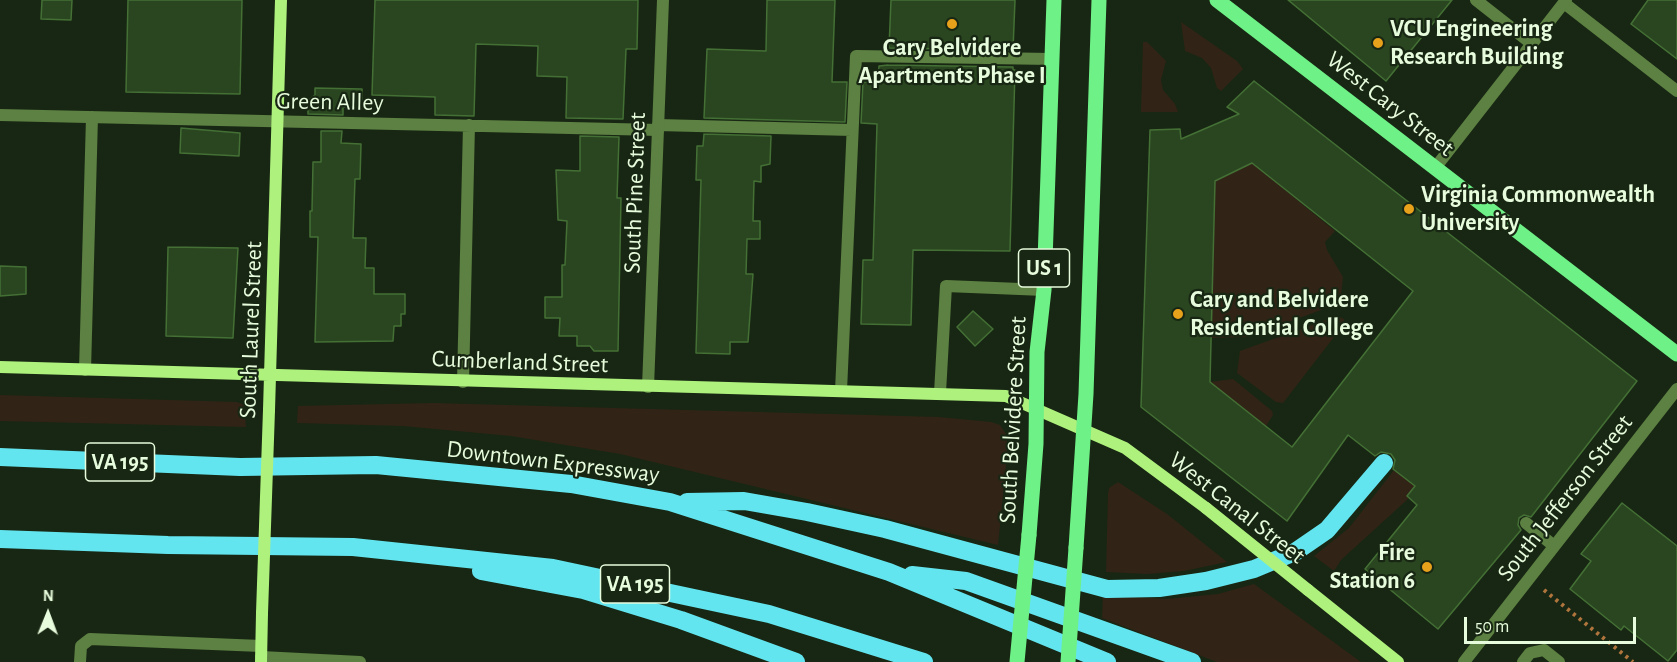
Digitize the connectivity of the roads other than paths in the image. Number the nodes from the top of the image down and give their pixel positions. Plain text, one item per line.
1 (281, 0) edge
2 (663, 0) edge
3 (1053, 0) edge
4 (1100, 0) edge
5 (1217, 0) edge
6 (1476, 0) edge
7 (1565, 1) edge
8 (1532, 44) junction
9 (1052, 59) junction
10 (1677, 91) edge
11 (0, 115) edge
12 (92, 117) junction
13 (278, 122) junction
14 (469, 125) junction
15 (658, 127) junction
16 (852, 130) junction
17 (1435, 168) junction
18 (1044, 290) junction
19 (1677, 354) edge
20 (0, 367) edge
21 (86, 370) junction
22 (270, 375) junction
23 (463, 382) junction
24 (648, 387) junction
25 (1677, 389) edge
26 (841, 391) junction
27 (940, 393) junction
28 (1036, 409) junction
29 (1084, 430) junction
30 (0, 457) edge
31 (1384, 463) dead end
32 (670, 502) junction
33 (1526, 524) dead end
34 (0, 539) edge
35 (1554, 546) junction
36 (353, 547) junction
37 (889, 572) junction
38 (261, 655) edge
39 (80, 662) edge
40 (360, 662) edge
41 (796, 662) edge
42 (924, 662) edge
43 (1017, 662) edge
44 (1068, 662) edge
45 (1107, 662) edge
46 (1192, 662) edge
47 (1398, 662) edge
48 (1464, 662) edge
49 (1523, 662) edge
50 (1559, 662) edge

1 - 13 main road, South Laurel Street
2 - 15 street, South Pine Street
3 - 9 main road, South Belvidere Street / US 1
4 - 29 main road, US 1
5 - 17 main road, West Cary Street
6 - 8 street
7 - 8 street
7 - 10 street
8 - 17 street
9 - 16 street
9 - 18 main road, South Belvidere Street / US 1
11 - 12 street, Green Alley
12 - 13 street, Green Alley
12 - 21 street
13 - 14 street, Green Alley
13 - 22 main road, South Laurel Street
14 - 15 street, Green Alley
14 - 23 street
15 - 16 street, Green Alley
15 - 24 street, South Pine Street
16 - 26 street
17 - 19 main road, West Cary Street
18 - 27 street
18 - 28 main road, South Belvidere Street / US 1
20 - 21 main road, Cumberland Street
21 - 22 main road, Cumberland Street
22 - 23 main road, Cumberland Street
22 - 38 main road, South Laurel Street, bridge
23 - 24 main road, Cumberland Street
24 - 26 main road, Cumberland Street
25 - 35 street, South Jefferson Street
26 - 27 main road, Cumberland Street
27 - 28 main road, Cumberland Street
28 - 29 main road, West Canal Street
28 - 43 main road, South Belvidere Street / US 1, bridge
29 - 44 main road, US 1, bridge
29 - 47 main road, West Canal Street, bridge
30 - 32 highway, Downtown Expressway / VA 195
31 - 32 highway
32 - 37 highway, Downtown Expressway / VA 195
33 - 35 street
34 - 36 highway, VA 195
35 - 48 street, South Jefferson Street
36 - 41 highway
36 - 42 highway, VA 195
37 - 45 highway, Downtown Expressway / VA 195
37 - 46 highway
38 - 39 street
38 - 40 street
49 - 50 street

